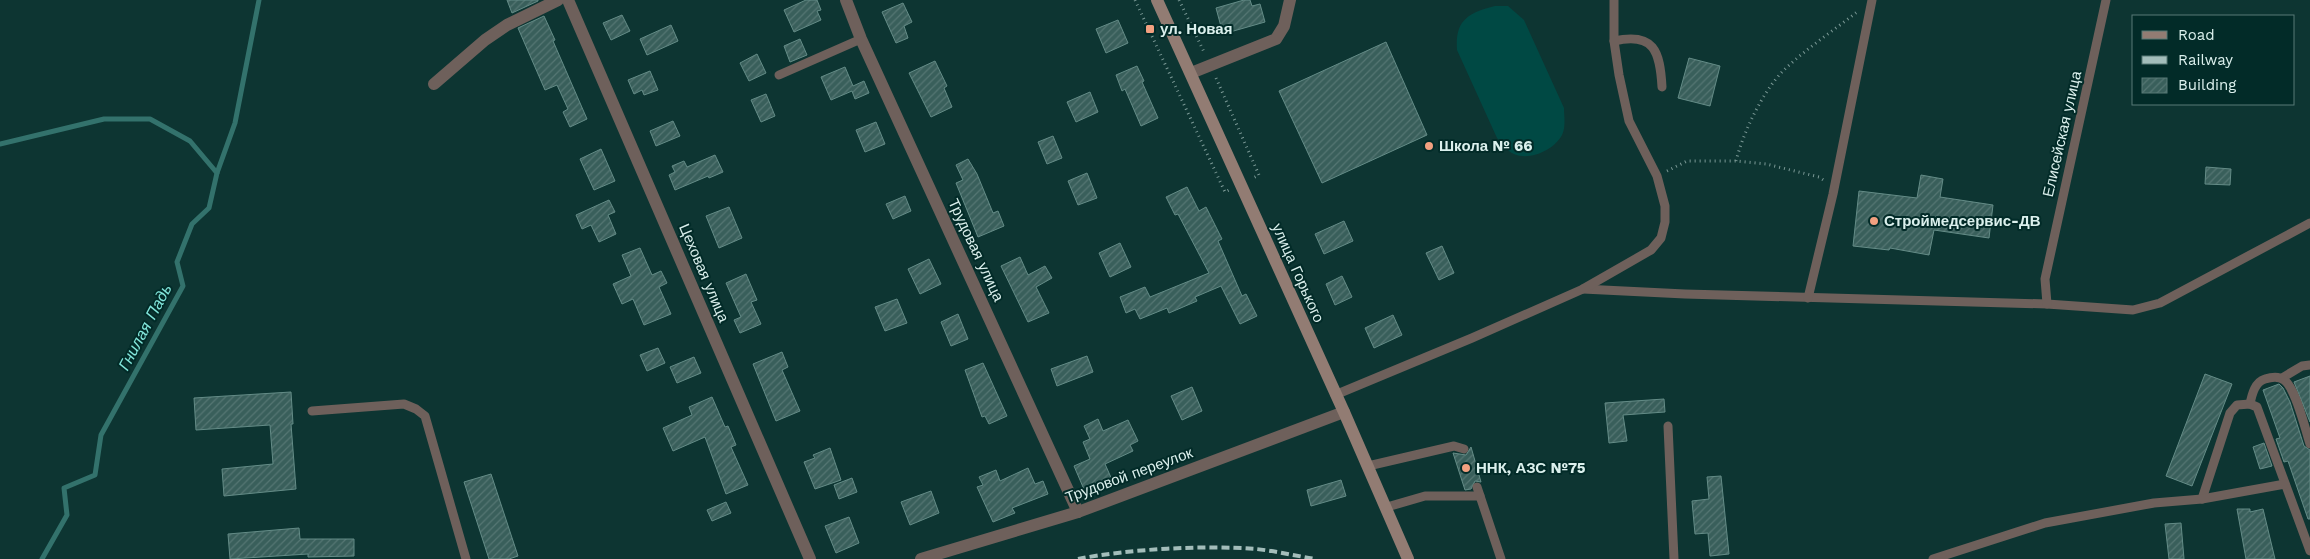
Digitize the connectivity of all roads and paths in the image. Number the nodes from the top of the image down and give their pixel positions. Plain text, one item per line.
1 (558, 0) edge
2 (568, 0) edge
3 (846, 0) edge
4 (1135, 0) edge
5 (1157, 0) edge
6 (1179, 0) edge
7 (1290, 0) edge
8 (1614, 0) edge
9 (1872, 0) edge
10 (2106, 0) edge
11 (1865, 6) dead end
12 (861, 38) junction
13 (1614, 41) junction
14 (1210, 65) junction
15 (1190, 73) junction
16 (779, 75) dead end
17 (434, 84) dead end
18 (1662, 86) dead end
19 (1736, 161) junction
20 (1259, 175) dead end
21 (1657, 176) junction
22 (1225, 192) dead end
23 (1833, 194) junction
24 (2310, 223) edge
25 (1583, 288) junction
26 (1808, 298) junction
27 (2047, 304) junction
28 (2310, 364) edge
29 (2282, 378) junction
30 (1335, 394) junction
31 (2250, 404) junction
32 (312, 412) dead end
33 (1344, 412) junction
34 (1668, 426) dead end
35 (2310, 444) edge
36 (1464, 449) dead end
37 (1368, 466) junction
38 (2285, 484) junction
39 (1477, 487) dead end
40 (1480, 496) junction
41 (2202, 499) junction
42 (1386, 507) junction
43 (1078, 512) junction
44 (2310, 551) edge
45 (466, 559) edge
46 (810, 559) edge
47 (921, 559) edge
48 (1408, 559) edge
49 (1502, 559) edge
50 (1674, 559) edge
51 (1933, 559) edge

1 - 17 street
2 - 46 street, Цеховая улица
3 - 12 street, Трудовая улица
4 - 22 path
5 - 15 main road, улица Горького
6 - 14 path
7 - 14 street
8 - 13 lane
9 - 23 lane
10 - 27 lane, Елисейская улица
11 - 19 path
12 - 16 lane
12 - 43 street, Трудовая улица
13 - 18 lane
13 - 21 lane
14 - 15 street
14 - 20 path
15 - 30 main road, улица Горького
19 - 21 path
19 - 23 path
21 - 25 lane
23 - 26 lane
24 - 27 lane
25 - 26 lane
25 - 30 lane
26 - 27 lane
28 - 29 lane
29 - 31 lane
29 - 35 lane
30 - 33 main road, улица Горького
31 - 38 lane
31 - 41 lane
32 - 45 lane
33 - 37 main road, улица Горького
33 - 43 street, Трудовой переулок
34 - 50 lane
36 - 37 lane
37 - 42 main road, улица Горького
38 - 41 lane
38 - 44 lane
39 - 40 lane
40 - 42 lane
40 - 49 lane
41 - 51 lane
42 - 48 main road, улица Горького
43 - 47 street, Трудовой переулок

